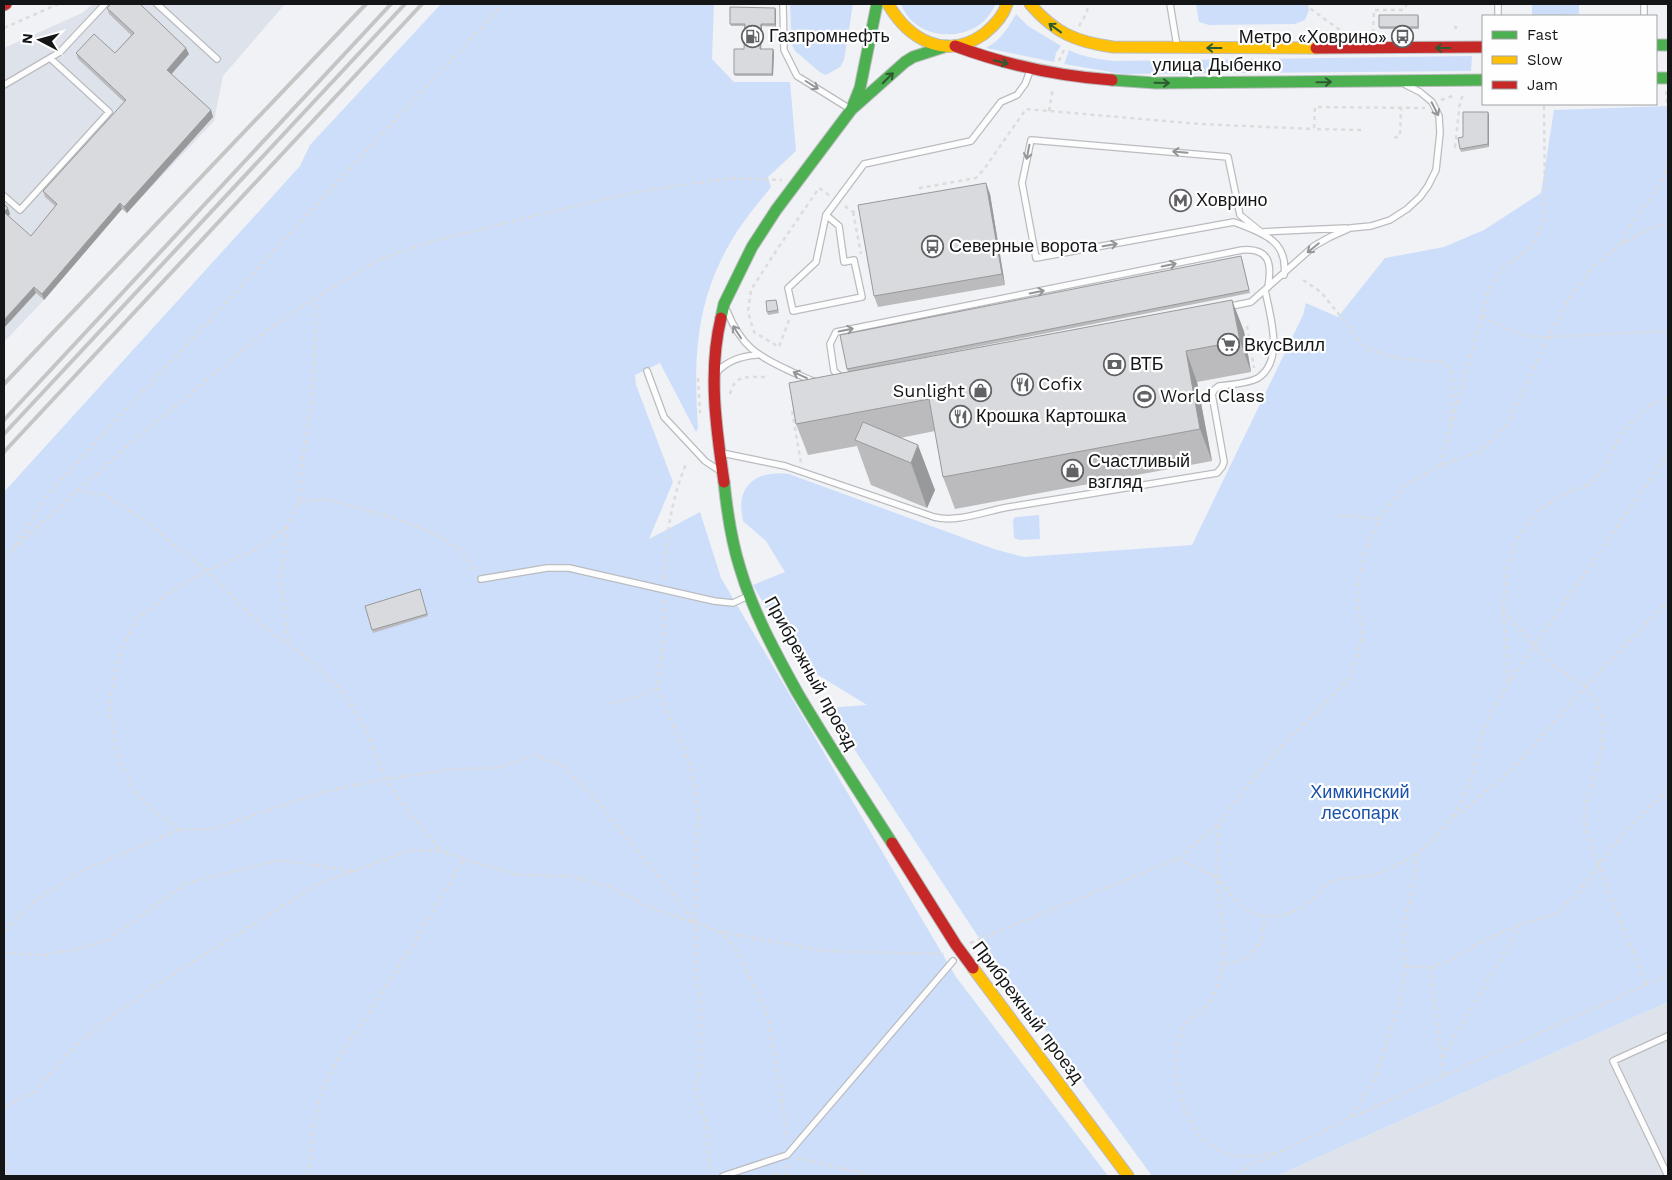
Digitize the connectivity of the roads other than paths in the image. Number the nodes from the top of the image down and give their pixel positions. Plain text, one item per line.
1 (105, 4) edge
2 (157, 4) edge
3 (783, 4) edge
4 (877, 4) edge
5 (888, 4) edge
6 (1007, 4) edge
7 (1030, 4) edge
8 (1170, 4) edge
9 (951, 46) junction
10 (1482, 47) edge
11 (1177, 48) junction
12 (50, 58) junction
13 (217, 59) dead end
14 (1031, 69) junction
15 (1482, 80) edge
16 (1397, 81) junction
17 (4, 85) edge
18 (851, 110) junction
19 (4, 196) edge
20 (826, 215) junction
21 (1350, 228) junction
22 (1261, 232) junction
23 (1284, 275) junction
24 (1267, 289) junction
25 (724, 304) junction
26 (1223, 308) edge
27 (757, 355) junction
28 (647, 371) dead end
29 (714, 377) junction
30 (842, 382) edge
31 (825, 384) edge
32 (720, 452) junction
33 (722, 472) junction
34 (481, 579) road end
35 (748, 596) junction
36 (953, 961) dead end
37 (1668, 1036) edge
38 (723, 1176) edge
39 (1128, 1176) edge
40 (1668, 1176) edge

1 - 12 lane
2 - 13 lane
3 -> 18 lane
4 - 18 street, Прибрежный проезд
5 - 9 street, улица Дыбенко
6 - 9 street, Прибрежный проезд
11 -> 7 street, улица Дыбенко
8 - 11 lane
9 -> 14 street, улица Дыбенко
18 -> 9 street, Прибрежный проезд
10 -> 11 street, улица Дыбенко
12 - 17 lane
12 - 19 lane
14 -> 16 street, улица Дыбенко
14 - 20 lane
15 - 16 street, улица Дыбенко
16 -> 21 lane
18 - 25 street, Прибрежный проезд
20 - 20 lane
21 - 22 lane
21 -> 23 lane
22 -> 22 lane
22 - 23 lane
23 - 24 lane
24 - 26 lane
30 -> 24 lane
24 - 32 lane
27 -> 25 lane
25 - 29 street, Прибрежный проезд
27 - 29 lane
31 -> 27 lane
28 - 33 lane
29 - 32 street, Прибрежный проезд
32 - 33 street, Прибрежный проезд
33 - 35 street, Прибрежный проезд
34 - 35 lane
35 - 39 street, Прибрежный проезд
36 - 38 lane
37 - 40 lane

